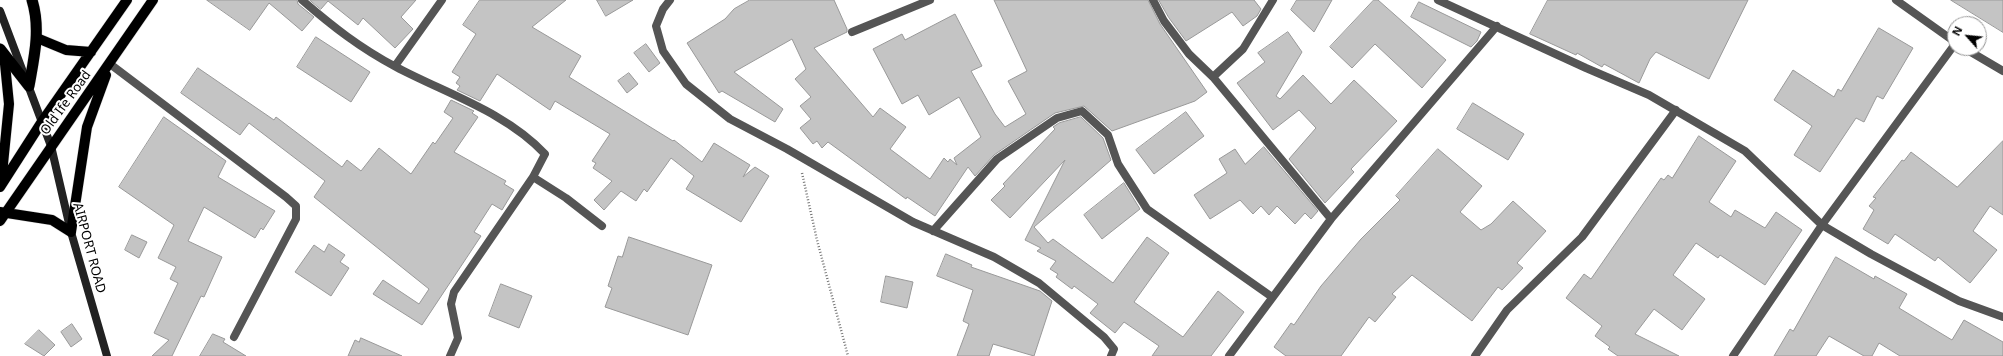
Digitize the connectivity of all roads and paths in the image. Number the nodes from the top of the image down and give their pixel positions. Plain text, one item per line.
1 (32, 0) edge
2 (127, 0) edge
3 (153, 0) edge
4 (302, 0) edge
5 (442, 0) edge
6 (670, 0) edge
7 (930, 0) edge
8 (1153, 0) edge
9 (1273, 0) edge
10 (1438, 0) edge
11 (1896, 0) edge
12 (0, 11) edge
13 (1497, 26) junction
14 (852, 32) dead end
15 (1947, 37) edge
16 (37, 38) junction
17 (2, 52) edge
18 (91, 52) junction
19 (1947, 54) edge
20 (1977, 56) edge
21 (110, 64) junction
22 (395, 66) junction
23 (2003, 72) edge
24 (1213, 77) junction
25 (29, 86) junction
26 (1676, 110) junction
27 (43, 120) junction
28 (51, 146) junction
29 (799, 156) junction
30 (533, 177) junction
31 (0, 186) edge
32 (2, 216) edge
33 (1331, 219) junction
34 (1822, 225) junction
35 (602, 226) dead end
36 (933, 231) junction
37 (71, 232) junction
38 (1272, 297) junction
39 (2003, 317) edge
40 (234, 337) dead end
41 (107, 356) edge
42 (450, 356) edge
43 (848, 356) edge
44 (1111, 356) edge
45 (1229, 356) edge
46 (1475, 356) edge
47 (1733, 356) edge

1 - 16 highway
2 - 18 main road, Old Ife Road
3 - 21 main road, Old Ife Road
4 - 22 street
5 - 22 street
6 - 29 street
7 - 14 street
8 - 24 street
9 - 24 street
10 - 13 street
11 - 15 street
12 - 25 main road, AIRPORT ROAD
13 - 26 street
13 - 33 street
16 - 18 main road
16 - 25 highway
17 - 25 highway
17 - 31 main road
18 - 27 main road, Old Ife Road
19 - 34 street
20 - 23 street
21 - 28 main road, Old Ife Road
21 - 37 main road
21 - 40 street
22 - 30 street
24 - 33 street
25 - 27 main road, AIRPORT ROAD
26 - 34 street
26 - 46 street
27 - 28 main road, AIRPORT ROAD
27 - 31 main road, Old Ife Road
28 - 32 main road, Old Ife Road
28 - 37 main road, AIRPORT ROAD
29 - 36 street
29 - 43 path
30 - 35 street
30 - 42 street
32 - 37 main road
33 - 38 street
34 - 39 street
34 - 47 street
36 - 38 street
36 - 44 street
37 - 41 main road, AIRPORT ROAD
38 - 45 street

